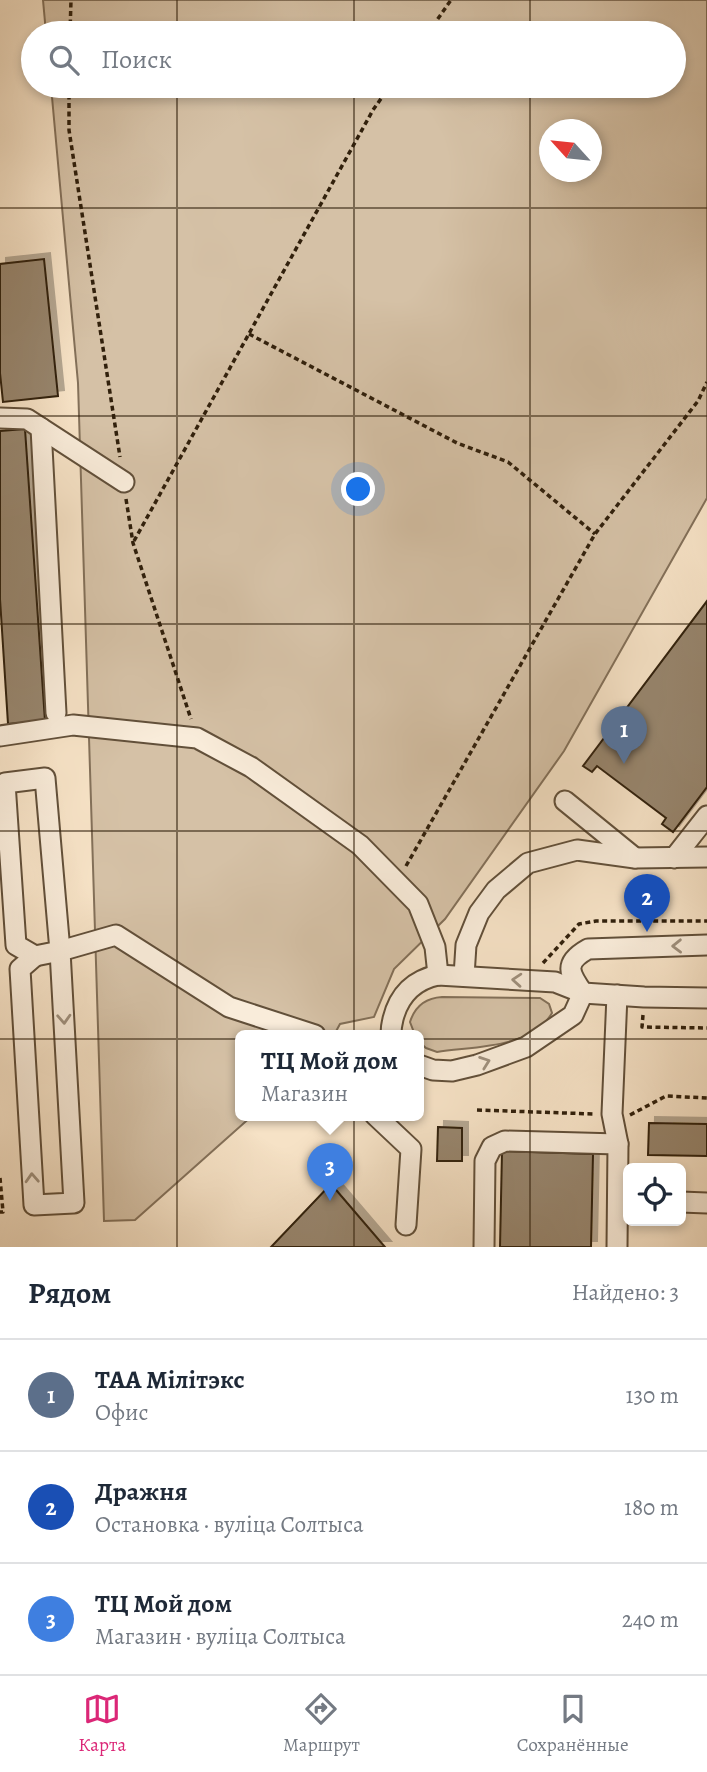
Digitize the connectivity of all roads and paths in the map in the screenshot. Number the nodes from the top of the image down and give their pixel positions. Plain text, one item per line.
1 (71, 0) edge
2 (451, 0) edge
3 (70, 21) edge
4 (436, 21) edge
5 (69, 98) edge
6 (382, 98) edge
7 (249, 334) junction
8 (707, 382) edge
9 (0, 418) edge
10 (41, 428) junction
11 (124, 482) junction
12 (596, 534) junction
13 (133, 543) junction
14 (56, 713) dead end
15 (0, 736) edge
16 (197, 738) junction
17 (565, 800) dead end
18 (707, 816) edge
19 (707, 857) edge
20 (635, 858) junction
21 (674, 858) junction
22 (397, 882) junction
23 (707, 945) edge
24 (60, 951) junction
25 (35, 956) junction
26 (438, 975) junction
27 (464, 976) junction
28 (583, 993) junction
29 (617, 995) junction
30 (644, 998) junction
31 (707, 998) edge
32 (707, 1028) edge
33 (300, 1030) edge
34 (389, 1030) edge
35 (424, 1067) edge
36 (381, 1121) edge
37 (618, 1144) junction
38 (0, 1178) edge
39 (623, 1199) edge
40 (686, 1202) edge
41 (707, 1203) edge
42 (0, 1212) edge
43 (406, 1226) dead end
44 (484, 1247) edge
45 (617, 1247) edge

1 - 3 path
2 - 4 path
5 - 11 path
6 - 7 path
7 - 12 path
7 - 13 path
8 - 12 path
9 - 10 street
10 - 11 street
10 - 14 street
11 - 13 path
12 - 22 path
13 - 16 path
15 - 16 street
16 - 22 street
17 - 20 street
18 - 21 street
19 - 21 street
20 - 21 street
20 - 27 street
22 - 26 street
23 -> 28 street
24 - 25 street
24 - 25 street
24 -> 25 street
24 - 33 street
26 - 27 street
26 - 34 street
28 -> 27 street
28 - 29 street
35 -> 28 street
29 - 30 street
29 - 37 street
30 - 31 street
30 - 32 path
36 - 43 street
37 - 39 street
37 - 44 street
38 - 42 path
39 - 45 street
40 - 41 street

